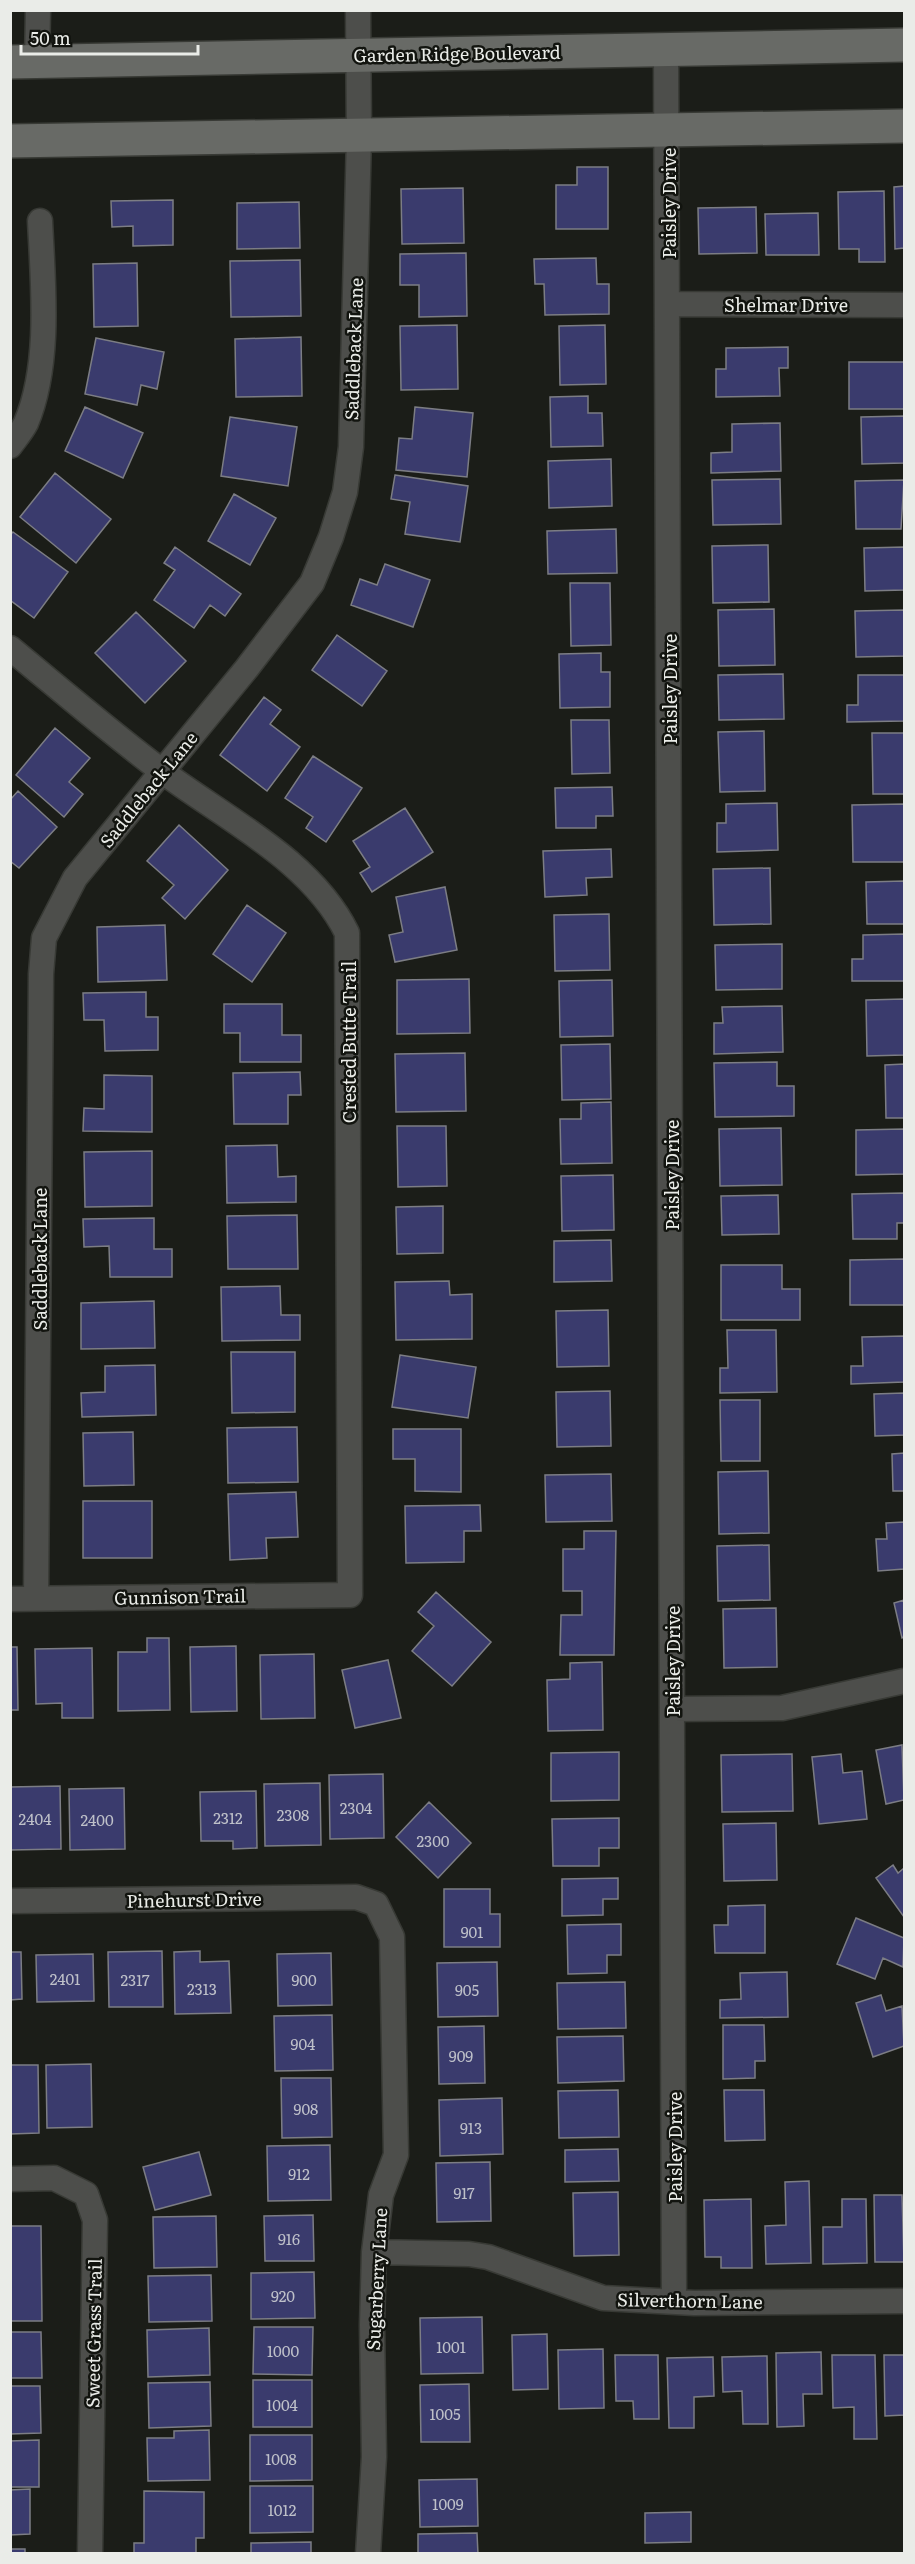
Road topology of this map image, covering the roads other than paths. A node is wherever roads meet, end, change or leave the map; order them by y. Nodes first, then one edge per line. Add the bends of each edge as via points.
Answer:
1 (38, 10) edge
2 (358, 10) edge
3 (904, 45) edge
4 (666, 50) junction
5 (359, 55) junction
6 (24, 62) edge
7 (904, 126) edge
8 (668, 130) junction
9 (359, 136) junction
10 (10, 141) edge
11 (40, 221) dead end
12 (668, 304) junction
13 (904, 305) edge
14 (10, 446) edge
15 (10, 648) edge
16 (162, 771) junction
17 (350, 1595) joint
18 (36, 1598) junction
19 (10, 1599) edge
20 (904, 1681) edge
21 (673, 1709) junction
22 (10, 1900) edge
23 (376, 1904) joint
24 (10, 2179) edge
25 (374, 2252) junction
26 (674, 2300) junction
27 (904, 2301) edge
28 (90, 2553) edge
29 (368, 2553) edge

1 - 6 street
2 - 5 street, Saddleback Lane
3 - 4 main road, Garden Ridge Boulevard
4 - 5 main road, Garden Ridge Boulevard
4 - 8 street, Paisley Drive
5 - 6 main road, Garden Ridge Boulevard
5 - 9 street, Saddleback Lane
7 - 8 main road
8 - 9 main road
8 - 12 street, Paisley Drive
9 - 10 main road
9 - 16 street, Saddleback Lane via 351,447 345,492 312,583
11 - 14 street via 44,298 41,365 26,423
12 - 13 street, Shelmar Drive
12 - 21 street, Paisley Drive
15 - 16 street, Crested Butte Trail
16 - 17 street, Crested Butte Trail via 291,864 323,893 347,933
16 - 18 street, Saddleback Lane via 75,878 44,938
17 - 18 street, Gunnison Trail
18 - 19 street, Gunnison Trail
20 - 21 street via 782,1708
21 - 26 street, Paisley Drive
22 - 23 street, Pinehurst Drive via 356,1897
23 - 25 street, Sugarberry Lane via 392,1936 396,2155 381,2195
24 - 28 street, Sweet Grass Trail via 54,2178 86,2194 95,2220
25 - 26 street, Silverthorn Lane via 488,2256 603,2298
25 - 29 street, Sugarberry Lane via 374,2457
26 - 27 street, Silverthorn Lane

